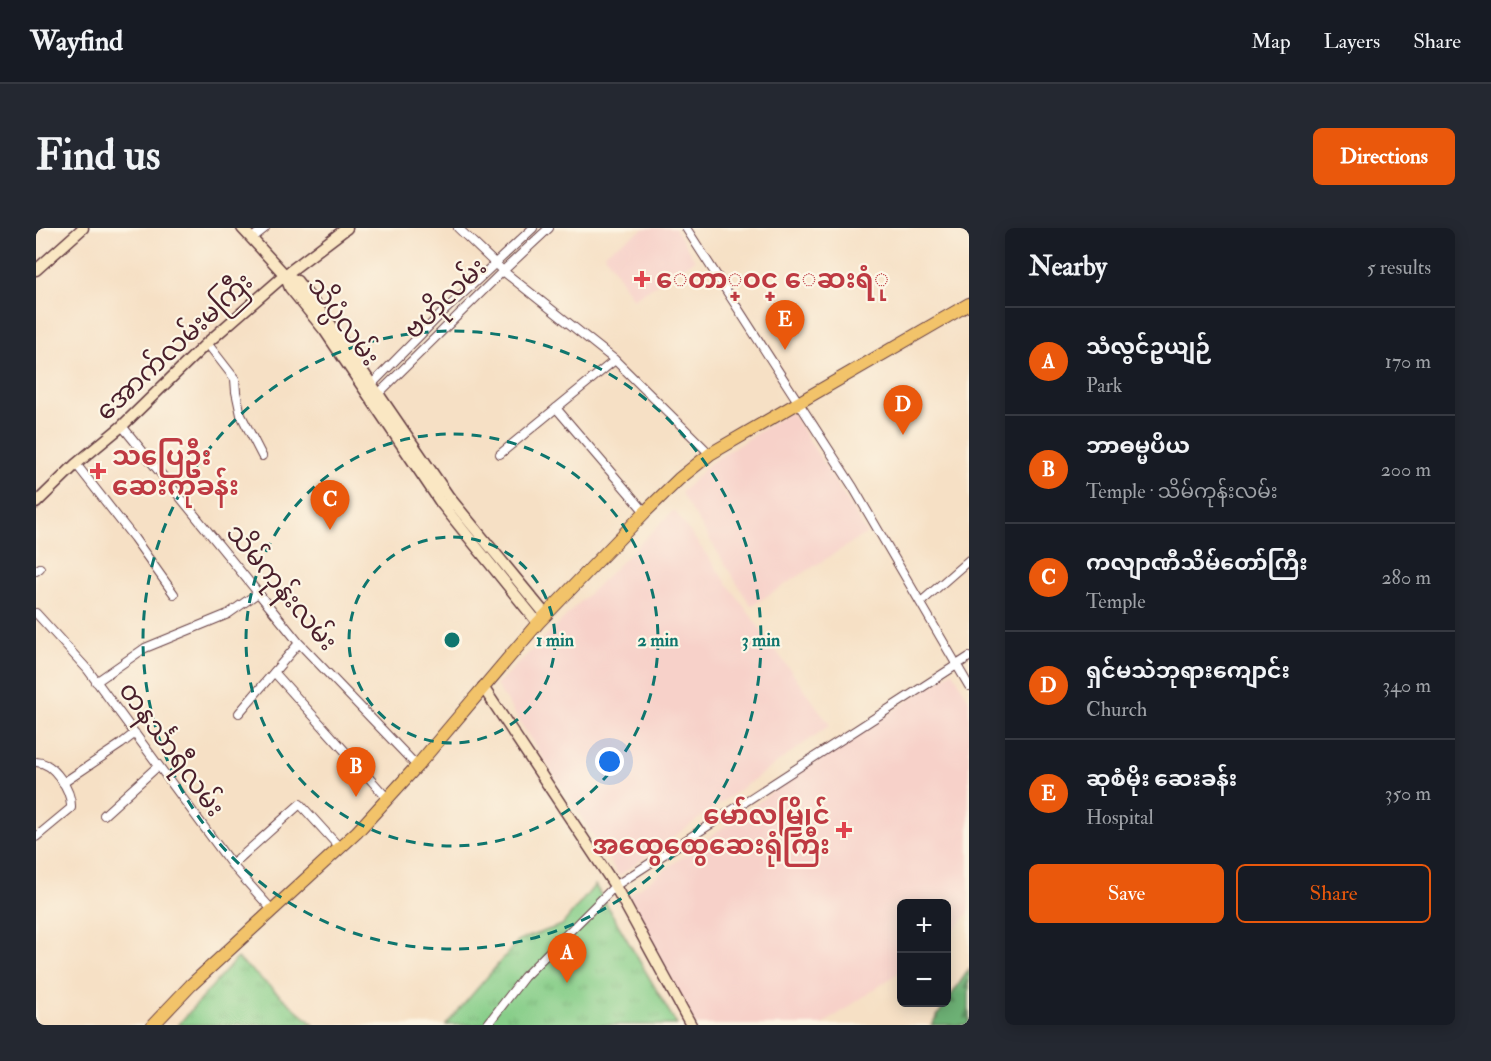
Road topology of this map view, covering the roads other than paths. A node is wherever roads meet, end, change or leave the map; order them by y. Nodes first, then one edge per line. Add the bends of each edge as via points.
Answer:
1 (83, 228) edge
2 (242, 228) edge
3 (264, 228) edge
4 (346, 228) edge
5 (458, 228) edge
6 (533, 228) edge
7 (549, 228) edge
8 (686, 228) edge
9 (251, 239) junction
10 (495, 264) junction
11 (36, 270) edge
12 (503, 271) junction
13 (285, 275) junction
14 (969, 304) edge
15 (207, 343) junction
16 (615, 360) junction
17 (372, 392) junction
18 (798, 402) junction
19 (556, 408) junction
20 (122, 426) junction
21 (500, 454) dead end
22 (710, 454) junction
23 (262, 456) dead end
24 (76, 464) junction
25 (36, 504) edge
26 (645, 512) junction
27 (969, 560) edge
28 (258, 593) junction
29 (174, 594) dead end
30 (921, 602) junction
31 (36, 613) edge
32 (542, 619) junction
33 (43, 620) junction
34 (36, 628) edge
35 (299, 643) junction
36 (969, 657) edge
37 (957, 665) junction
38 (274, 672) junction
39 (96, 682) junction
40 (969, 686) edge
41 (483, 687) junction
42 (239, 713) dead end
43 (135, 733) junction
44 (36, 762) edge
45 (158, 766) junction
46 (417, 766) junction
47 (63, 783) junction
48 (387, 798) junction
49 (104, 815) dead end
50 (36, 837) edge
51 (340, 848) junction
52 (232, 865) junction
53 (615, 886) junction
54 (273, 911) junction
55 (153, 1025) edge
56 (487, 1025) edge
57 (691, 1025) edge

1 - 11 main road
2 - 9 main road, သိပ္ပံလမ်း
3 - 9 street
4 - 13 main road, အောက်လမ်းမကြီး
5 - 10 street
6 - 10 street, ဗဟိုလမ်း
7 - 12 street, ဗဟိုလမ်း
8 - 18 street
9 - 13 main road, သိပ္ပံလမ်း
10 - 12 street
10 - 17 street, ဗဟိုလမ်း via 443,312
12 - 16 street
12 - 17 street, ဗဟိုလမ်း
13 - 15 main road, အောက်လမ်းမကြီး
13 - 17 main road, သိပ္ပံလမ်း via 290,288
14 - 18 main road
15 - 20 main road, အောက်လမ်းမကြီး
15 - 23 street via 235,379 241,415
16 - 19 street
16 - 22 street
17 - 32 main road, သိပ္ပံလမ်း
18 - 22 main road
18 - 30 street
19 - 21 street
19 - 26 street
20 - 24 main road, အောက်လမ်းမကြီး
20 - 28 street, သိမ်ကုန်းလမ်း
22 - 26 main road
24 - 25 main road, အောက်လမ်းမကြီး
24 - 29 street
26 - 32 main road
27 - 30 street
28 - 35 street, သိမ်ကုန်းလမ်း
28 - 39 street via 228,614 145,648
30 - 37 street
31 - 33 street, တနင်္သာရီလမ်း
32 - 41 main road
33 - 34 street
33 - 39 street, တနင်္သာရီလမ်း
35 - 38 street
35 - 46 street, သိမ်ကုန်းလမ်း
36 - 37 street
37 - 40 street
37 - 53 street
38 - 42 street
38 - 48 street
39 - 43 street, တနင်္သာရီလမ်း
41 - 46 main road
41 - 53 main road
43 - 45 street, တနင်္သာရီလမ်း
43 - 47 street
44 - 47 street via 54,771
45 - 49 street
45 - 52 street, တနင်္သာရီလမ်း
46 - 48 main road
47 - 50 street via 71,808
48 - 51 main road
51 - 52 street via 300,804
51 - 54 main road
52 - 54 street, တနင်္သာရီလမ်း
53 - 56 street via 524,977
53 - 57 main road
54 - 55 main road via 191,984

